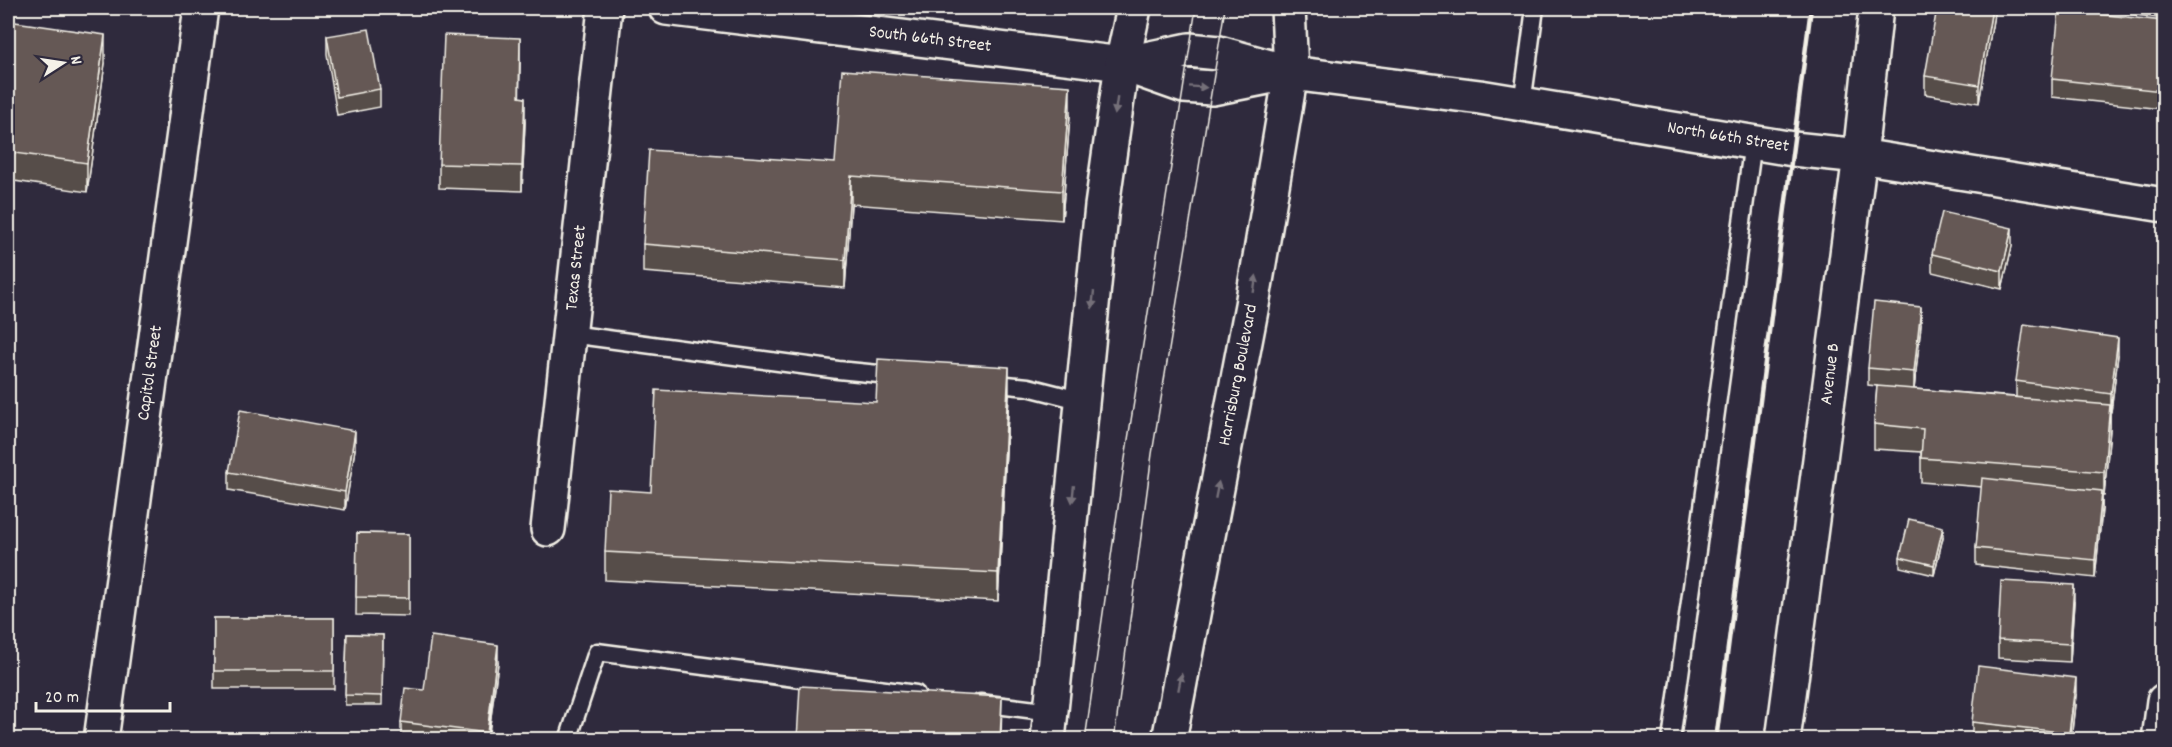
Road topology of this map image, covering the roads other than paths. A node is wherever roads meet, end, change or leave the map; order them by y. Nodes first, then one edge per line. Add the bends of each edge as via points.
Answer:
1 (201, 8) edge
2 (605, 8) edge
3 (666, 8) edge
4 (1134, 8) edge
5 (1288, 8) edge
6 (1304, 8) edge
7 (1535, 8) edge
8 (1876, 8) edge
9 (1122, 64) junction
10 (1291, 73) junction
11 (1522, 104) junction
12 (1753, 142) junction
13 (1860, 156) junction
14 (2164, 205) edge
15 (570, 334) junction
16 (921, 378) edge
17 (969, 382) edge
18 (1083, 401) junction
19 (548, 529) dead end
20 (932, 696) edge
21 (967, 701) edge
22 (2164, 701) edge
23 (1050, 726) edge
24 (101, 740) edge
25 (568, 740) edge
26 (1169, 740) edge
27 (1671, 740) edge
28 (1783, 740) edge
29 (2159, 740) edge

1 - 24 street, Capitol Street
2 - 15 street, Texas Street
3 - 9 street, South 66th Street
4 - 9 street
5 - 10 street, Harrisburg Boulevard
6 - 10 street
7 - 11 lane
8 - 13 street, Avenue B
9 - 10 street, South 66th Street via 1189,50 1219,53
9 -> 18 street via 1102,206
10 - 11 street, North 66th Street
26 -> 10 street, Harrisburg Boulevard via 1245,342
11 - 12 street, North 66th Street
12 - 13 street, North 66th Street
12 - 27 lane
13 - 14 street, North 66th Street
13 - 28 street, Avenue B
15 - 16 lane
15 - 19 street, Texas Street
17 - 18 lane via 1028,387
18 -> 23 street
20 - 25 lane via 597,652
21 - 23 lane
22 - 29 street

